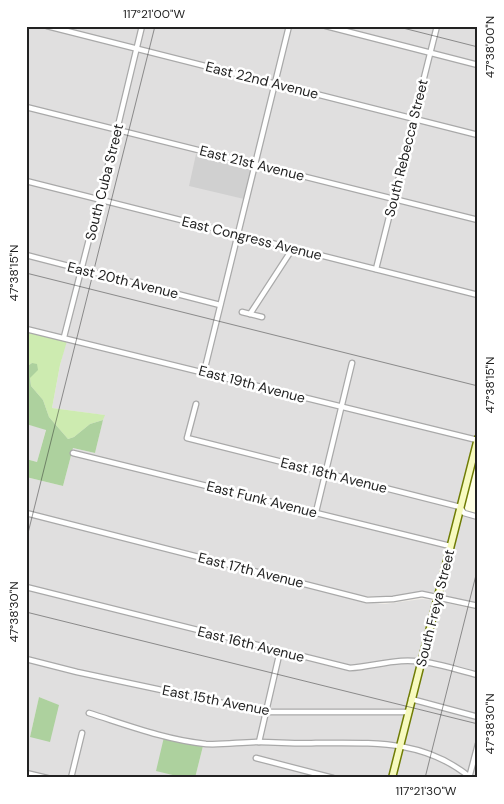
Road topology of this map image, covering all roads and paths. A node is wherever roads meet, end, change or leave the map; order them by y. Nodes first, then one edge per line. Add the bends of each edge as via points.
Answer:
1 (47, 26) edge
2 (142, 26) edge
3 (289, 26) edge
4 (326, 26) edge
5 (437, 26) edge
6 (136, 49) junction
7 (430, 53) junction
8 (478, 65) edge
9 (274, 83) junction
10 (26, 107) edge
11 (413, 118) junction
12 (117, 130) junction
13 (478, 134) edge
14 (255, 164) junction
15 (26, 181) edge
16 (393, 199) junction
17 (99, 200) junction
18 (478, 220) edge
19 (238, 234) junction
20 (293, 248) junction
21 (26, 255) edge
22 (82, 269) junction
23 (376, 269) junction
24 (478, 295) edge
25 (220, 305) junction
26 (242, 312) dead end
27 (250, 314) junction
28 (262, 317) dead end
29 (26, 329) edge
30 (64, 337) junction
31 (352, 364) dead end
32 (204, 372) junction
33 (196, 404) dead end
34 (341, 407) junction
35 (477, 439) edge
36 (73, 453) dead end
37 (325, 473) junction
38 (460, 507) junction
39 (316, 512) junction
40 (26, 513) edge
41 (478, 517) edge
42 (450, 546) junction
43 (26, 587) edge
44 (438, 596) junction
45 (478, 606) edge
46 (280, 650) junction
47 (26, 659) edge
48 (421, 661) junction
49 (478, 675) edge
50 (411, 699) junction
51 (265, 712) junction
52 (408, 712) junction
53 (89, 713) dead end
54 (478, 717) edge
55 (82, 733) dead end
56 (259, 742) junction
57 (478, 744) edge
58 (400, 745) junction
59 (256, 758) dead end
60 (26, 772) edge
61 (470, 777) edge
62 (46, 778) edge
63 (71, 778) edge
64 (333, 778) edge
65 (392, 778) edge

1 - 6 street, East 22nd Avenue
2 - 6 street, South Cuba Street
3 - 9 street
4 - 7 street
5 - 7 street, South Rebecca Street
6 - 9 street, East 22nd Avenue
6 - 12 street, South Cuba Street
7 - 8 street
7 - 11 street, South Rebecca Street
9 - 11 street, East 22nd Avenue
9 - 14 street
10 - 12 street, East 21st Avenue
11 - 13 street, East 22nd Avenue
11 - 16 street, South Rebecca Street
12 - 14 street, East 21st Avenue
12 - 17 street, South Cuba Street
14 - 16 street, East 21st Avenue
14 - 19 street
15 - 17 street, East Congress Avenue
16 - 18 street, East 21st Avenue
16 - 23 street, South Rebecca Street
17 - 19 street, East Congress Avenue
17 - 22 street, South Cuba Street
19 - 20 street, East Congress Avenue
19 - 25 street
20 - 23 street, East Congress Avenue
20 - 27 street
21 - 22 street, East 20th Avenue
22 - 25 street, East 20th Avenue
22 - 30 street, South Cuba Street
23 - 24 street, East Congress Avenue
25 - 32 street
26 - 27 street
27 - 28 street
29 - 30 street, East 19th Avenue
30 - 32 street, East 19th Avenue
31 - 34 street
32 - 34 street, East 19th Avenue
33 - 37 street, East 18th Avenue via 187,438
34 - 35 street, East 19th Avenue
34 - 37 street
35 - 38 main road, South Freya Street
36 - 39 street, East Funk Avenue
37 - 38 street, East 18th Avenue
37 - 39 street
38 - 41 street, East 18th Avenue via 464,513
38 - 42 main road, South Freya Street
39 - 42 street, East Funk Avenue
40 - 44 street, East 17th Avenue via 367,600 422,594
42 - 44 main road, South Freya Street
43 - 46 street, East 16th Avenue
44 - 45 street, East 17th Avenue
44 - 48 main road, South Freya Street
46 - 48 street, East 16th Avenue via 350,668
46 - 51 street
47 - 51 street, East 15th Avenue
48 - 49 street, East 16th Avenue
48 - 50 main road, South Freya Street
50 - 52 main road, South Freya Street
50 - 54 street
51 - 52 street, East 15th Avenue
51 - 56 street
52 - 58 main road, South Freya Street
53 - 56 street via 205,744
55 - 63 street
56 - 58 street
57 - 61 street
58 - 61 street via 438,757
58 - 65 main road, South Freya Street
59 - 64 street
60 - 62 street

